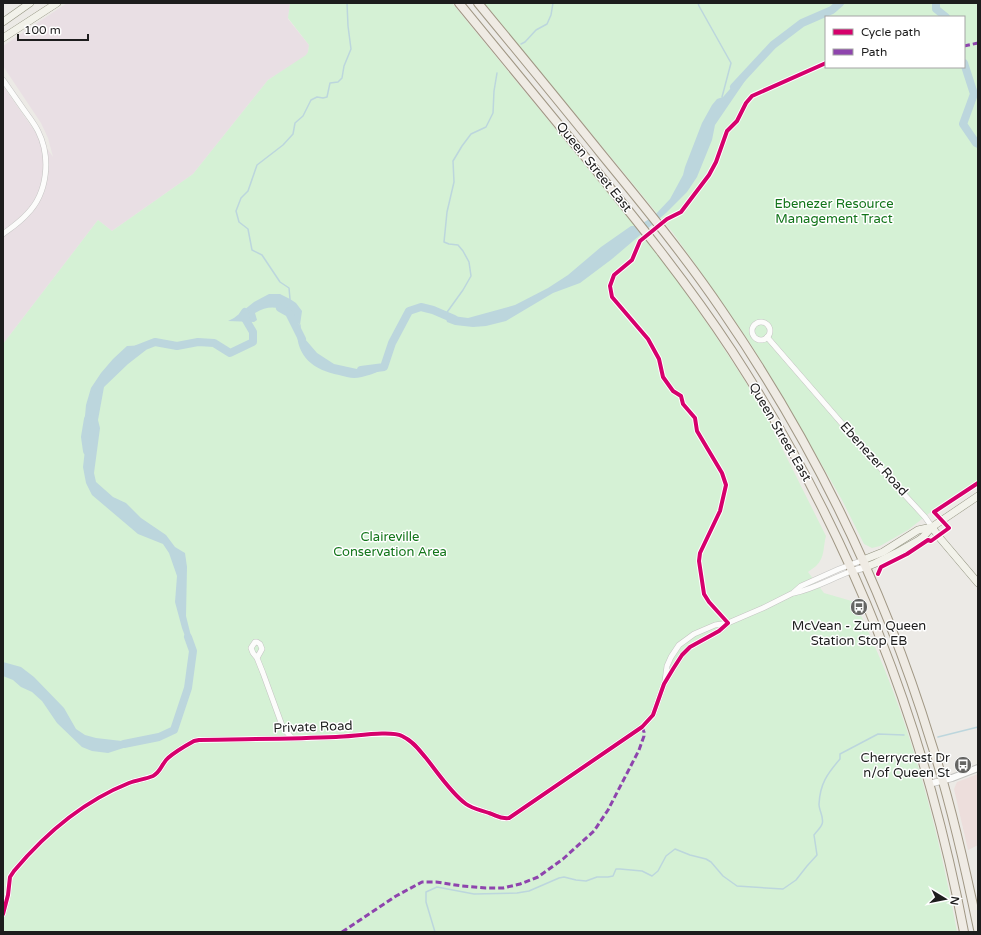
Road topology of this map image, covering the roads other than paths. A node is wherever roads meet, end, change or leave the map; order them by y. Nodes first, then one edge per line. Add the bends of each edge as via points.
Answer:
1 (30, 3) edge
2 (57, 3) edge
3 (459, 3) edge
4 (478, 3) edge
5 (3, 22) edge
6 (3, 38) edge
7 (3, 80) edge
8 (3, 234) edge
9 (767, 337) dead end
10 (978, 496) edge
11 (932, 527) junction
12 (864, 563) junction
13 (850, 568) junction
14 (978, 583) edge
15 (728, 623) junction
16 (257, 658) dead end
17 (664, 684) junction
18 (292, 738) junction
19 (978, 768) edge
20 (943, 780) junction
21 (929, 784) junction
22 (3, 914) edge
23 (978, 929) edge
24 (964, 932) edge

1 - 5 main road
2 - 6 main road
3 - 13 main road, Queen Street East via 627,208 694,295 758,392 808,481
4 - 12 main road, Queen Street East via 688,262 722,311 770,385 819,472
7 - 8 street via 38,131 46,156 43,187 36,202 27,214
9 - 11 street, Ebenezer Road
10 - 11 main road
11 - 12 main road via 923,537 906,548 882,560
11 - 14 main road, Ebenezer Road
12 - 13 street
12 - 20 main road, Queen Street East via 913,685
13 - 15 street via 839,568 763,608
13 - 21 main road, Queen Street East via 895,679
15 - 17 street via 690,647
15 - 17 street via 715,625 694,634 679,645 667,666
16 - 18 street, Private Road via 283,728
17 - 18 street, Private Road via 653,715 642,727 509,818 502,819 467,805 416,746 401,735 391,733
18 - 22 street, Private Road via 194,741 167,758 159,772 153,776 129,783 87,805 46,836 14,871 10,877
19 - 20 street
20 - 21 street
20 - 23 main road
21 - 24 main road, Queen Street East via 947,850

